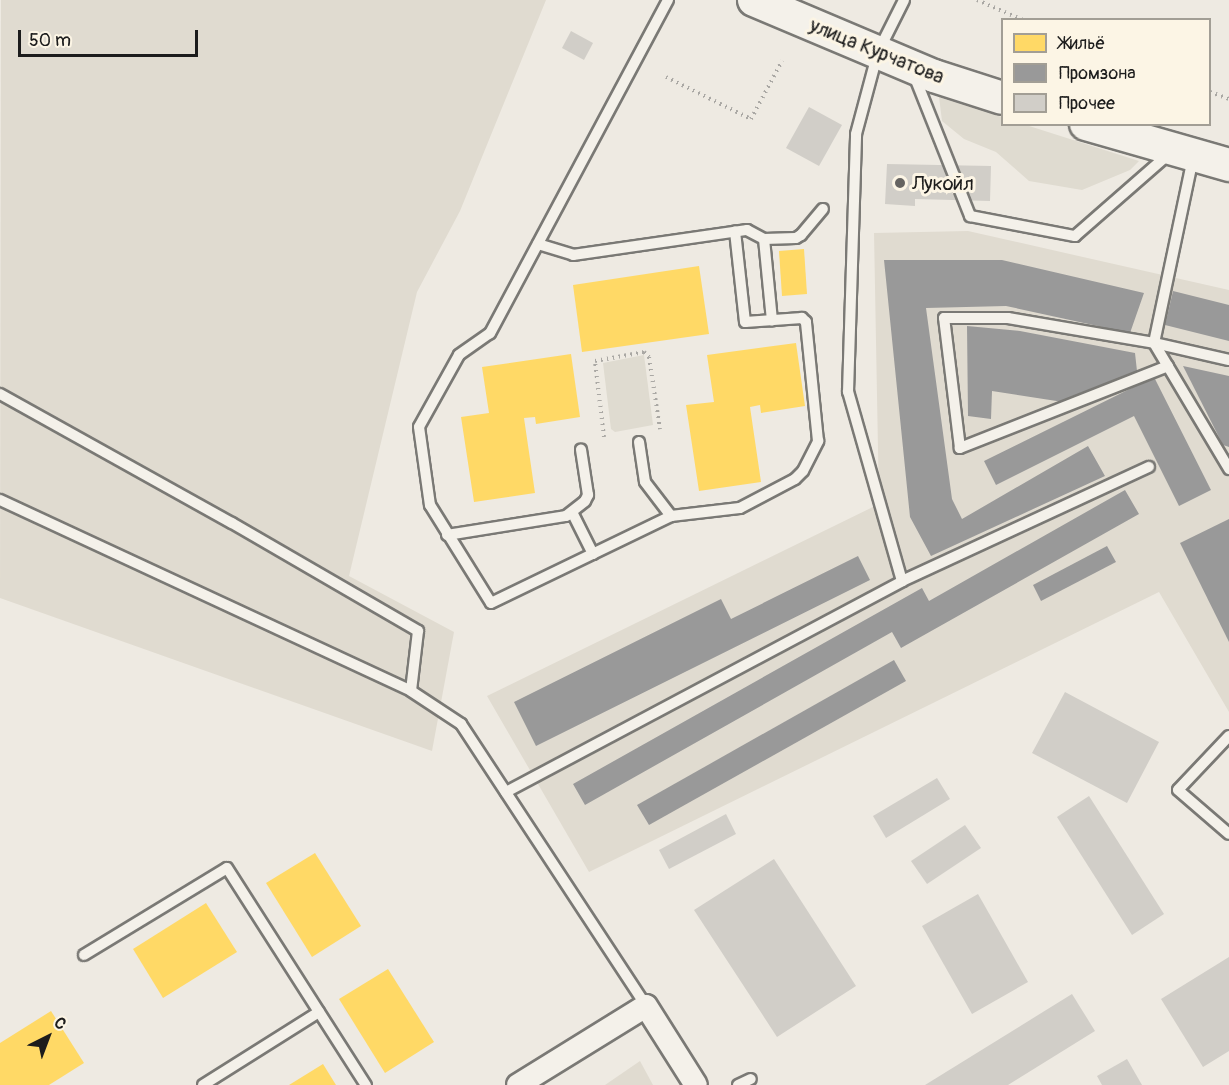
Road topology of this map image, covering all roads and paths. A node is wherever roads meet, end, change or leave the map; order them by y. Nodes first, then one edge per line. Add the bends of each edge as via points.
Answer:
1 (668, 0) edge
2 (754, 0) edge
3 (904, 0) edge
4 (977, 0) edge
5 (1018, 18) edge
6 (878, 52) junction
7 (782, 61) dead end
8 (911, 66) junction
9 (666, 77) dead end
10 (1211, 93) edge
11 (1001, 98) edge
12 (1229, 99) edge
13 (1093, 126) edge
14 (1184, 152) junction
15 (1229, 165) edge
16 (824, 209) dead end
17 (735, 232) junction
18 (764, 239) junction
19 (538, 244) junction
20 (772, 321) junction
21 (1154, 343) junction
22 (1229, 360) edge
23 (1168, 366) junction
24 (0, 394) edge
25 (660, 429) dead end
26 (604, 437) dead end
27 (639, 442) dead end
28 (581, 450) dead end
29 (1226, 459) edge
30 (1149, 467) dead end
31 (1229, 470) edge
32 (0, 500) edge
33 (572, 512) junction
34 (671, 516) junction
35 (447, 535) junction
36 (593, 555) junction
37 (902, 581) junction
38 (411, 691) junction
39 (1229, 736) edge
40 (506, 792) junction
41 (1229, 834) edge
42 (84, 955) dead end
43 (646, 1006) junction
44 (319, 1012) junction
45 (751, 1079) dead end
46 (203, 1085) edge
47 (366, 1085) edge
48 (518, 1085) edge
49 (696, 1085) edge
50 (738, 1085) edge

1 - 19 lane
2 - 6 main road, улица Курчатова
3 - 6 lane
4 - 5 path
6 - 8 main road, улица Курчатова
6 - 37 lane via 856,134 848,392
7 - 9 path via 751,119
8 - 11 main road, улица Курчатова
8 - 14 lane via 970,216 1075,236
10 - 12 path
13 - 14 main road
14 - 15 main road
14 - 21 lane
16 - 18 lane via 799,237
17 - 18 lane via 747,230
17 - 19 lane via 573,255
17 - 20 lane via 744,318 749,323
18 - 20 lane
19 - 35 lane via 490,333 459,355 419,427 430,505
20 - 34 lane via 801,318 806,322 816,448 799,476 740,508
21 - 22 lane
21 - 23 lane
21 - 23 lane via 1008,318 944,318 960,448
23 - 29 lane
24 - 38 lane via 418,631
25 - 26 path via 649,357 644,352 595,361
27 - 34 lane via 645,482
28 - 33 lane via 588,495
29 - 31 lane
30 - 37 lane
32 - 38 lane
33 - 35 lane via 562,518
33 - 36 lane
34 - 36 lane
35 - 36 lane via 491,603
37 - 40 lane
38 - 40 lane via 461,724
39 - 41 lane via 1178,790
40 - 43 lane
42 - 44 lane via 227,868
43 - 48 street
43 - 49 street
44 - 46 lane
44 - 47 lane
45 - 50 lane

